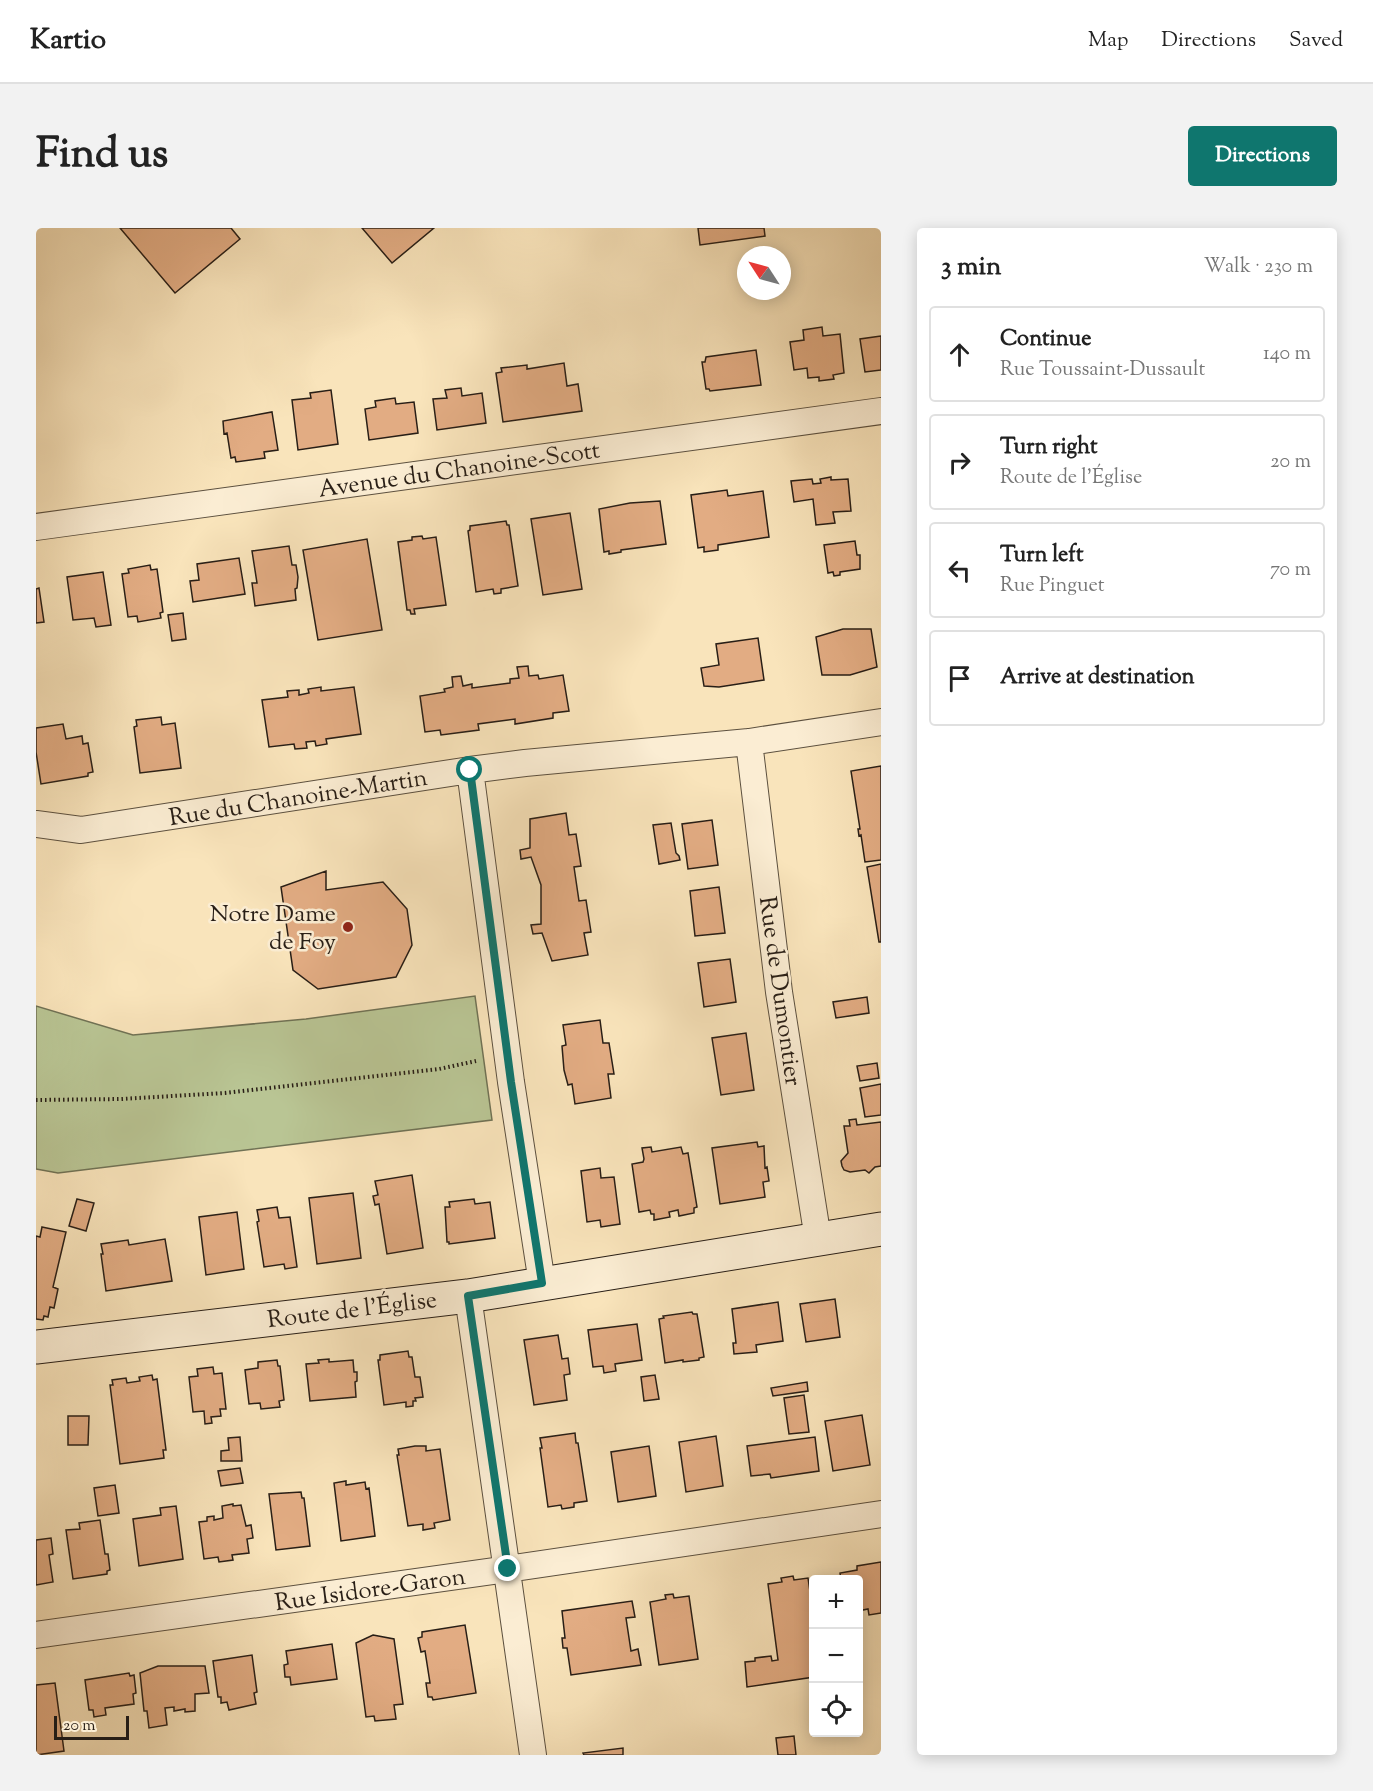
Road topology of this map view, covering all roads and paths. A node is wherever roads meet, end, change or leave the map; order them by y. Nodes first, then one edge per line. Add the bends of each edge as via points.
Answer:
1 (881, 411) edge
2 (36, 527) edge
3 (881, 722) edge
4 (749, 742) junction
5 (470, 770) junction
6 (36, 824) edge
7 (476, 1061) dead end
8 (36, 1100) edge
9 (881, 1229) edge
10 (818, 1239) junction
11 (542, 1283) junction
12 (468, 1296) junction
13 (36, 1347) edge
14 (881, 1514) edge
15 (508, 1569) junction
16 (36, 1635) edge
17 (533, 1755) edge

1 - 2 street, Avenue du Chanoine-Scott
3 - 4 street, Rue du Chanoine-Martin
4 - 5 street, Rue du Chanoine-Martin
4 - 10 street, Rue de Dumontier via 779,992
5 - 6 street, Rue du Chanoine-Martin via 81,830
5 - 11 street via 509,1070
7 - 8 path via 439,1069 225,1093
9 - 10 main road, Route de l'Église
10 - 11 main road, Route de l'Église
11 - 12 main road, Route de l'Église
12 - 13 main road, Route de l'Église
12 - 15 street
14 - 15 street, Rue Isidore-Garon
15 - 16 street, Rue Isidore-Garon
15 - 17 street

